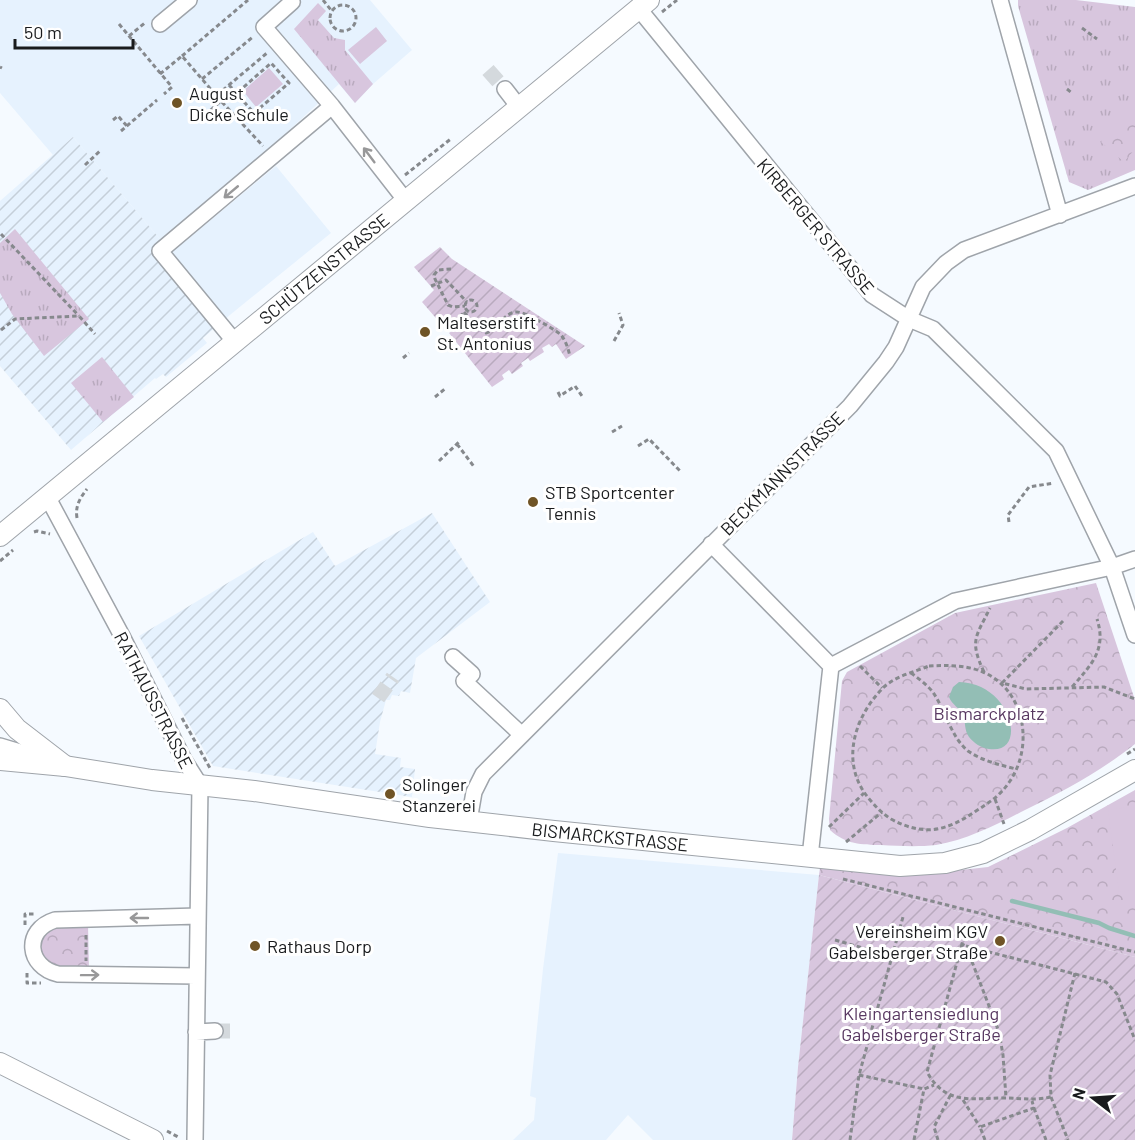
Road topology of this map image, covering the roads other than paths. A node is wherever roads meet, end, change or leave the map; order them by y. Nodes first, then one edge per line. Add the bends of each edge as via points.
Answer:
1 (189, 0) edge
2 (1000, 0) edge
3 (292, 1) edge
4 (644, 4) edge
5 (160, 24) dead end
6 (505, 89) tunnel mouth
7 (332, 106) junction
8 (519, 107) junction
9 (1135, 186) edge
10 (406, 201) junction
11 (1060, 215) junction
12 (909, 319) junction
13 (235, 342) junction
14 (48, 498) junction
15 (0, 536) edge
16 (711, 544) junction
17 (1135, 559) edge
18 (1112, 567) junction
19 (1135, 634) edge
20 (453, 657) dead end
21 (831, 666) junction
22 (0, 709) edge
23 (522, 735) junction
24 (0, 746) edge
25 (0, 759) edge
26 (1128, 763) edge
27 (65, 766) junction
28 (200, 785) junction
29 (469, 821) junction
30 (810, 857) junction
31 (198, 916) junction
32 (196, 976) junction
33 (215, 1031) tunnel mouth
34 (196, 1032) junction
35 (0, 1063) edge
36 (157, 1134) edge
37 (188, 1139) edge

1 - 5 street
2 - 11 street
3 - 7 street via 264,27
4 - 8 main road, SCHÜTZENSTRASSE
4 - 12 street, KIRBERGER STRASSE via 872,295
6 - 8 street
10 -> 7 street
7 -> 13 street via 160,251
8 - 10 main road, SCHÜTZENSTRASSE
9 - 11 street, BECKMANNSTRASSE
10 - 13 main road, SCHÜTZENSTRASSE
11 - 12 street, BECKMANNSTRASSE via 955,256 923,287
12 - 16 street, BECKMANNSTRASSE via 896,347 850,406
12 - 18 street, KIRBERGER STRASSE via 933,329 1056,451
13 - 14 main road, SCHÜTZENSTRASSE
14 - 15 main road, SCHÜTZENSTRASSE
14 - 28 street, RATHAUSSTRASSE
16 - 21 street
16 - 23 street, BECKMANNSTRASSE
17 - 18 street
18 - 19 street, KIRBERGER STRASSE
18 - 21 street via 955,601
20 - 23 street via 472,674 464,681
21 - 30 street
22 - 27 main road, BISMARCKSTRASSE via 17,729
23 - 29 street, BECKMANNSTRASSE via 480,779
24 - 27 street
25 - 27 main road, BISMARCKSTRASSE
26 - 30 main road, BISMARCKSTRASSE via 1030,830 983,853 930,865 900,866
27 - 28 main road, BISMARCKSTRASSE
28 - 29 main road, BISMARCKSTRASSE
28 - 31 street, RATHAUSSTRASSE
29 - 30 main road, BISMARCKSTRASSE
31 - 32 street, RATHAUSSTRASSE
31 -> 32 street via 61,919 44,925 36,934 33,948 37,960 49,971 66,975
32 - 34 street, RATHAUSSTRASSE
33 - 34 street
34 - 37 street, RATHAUSSTRASSE
35 - 36 main road

